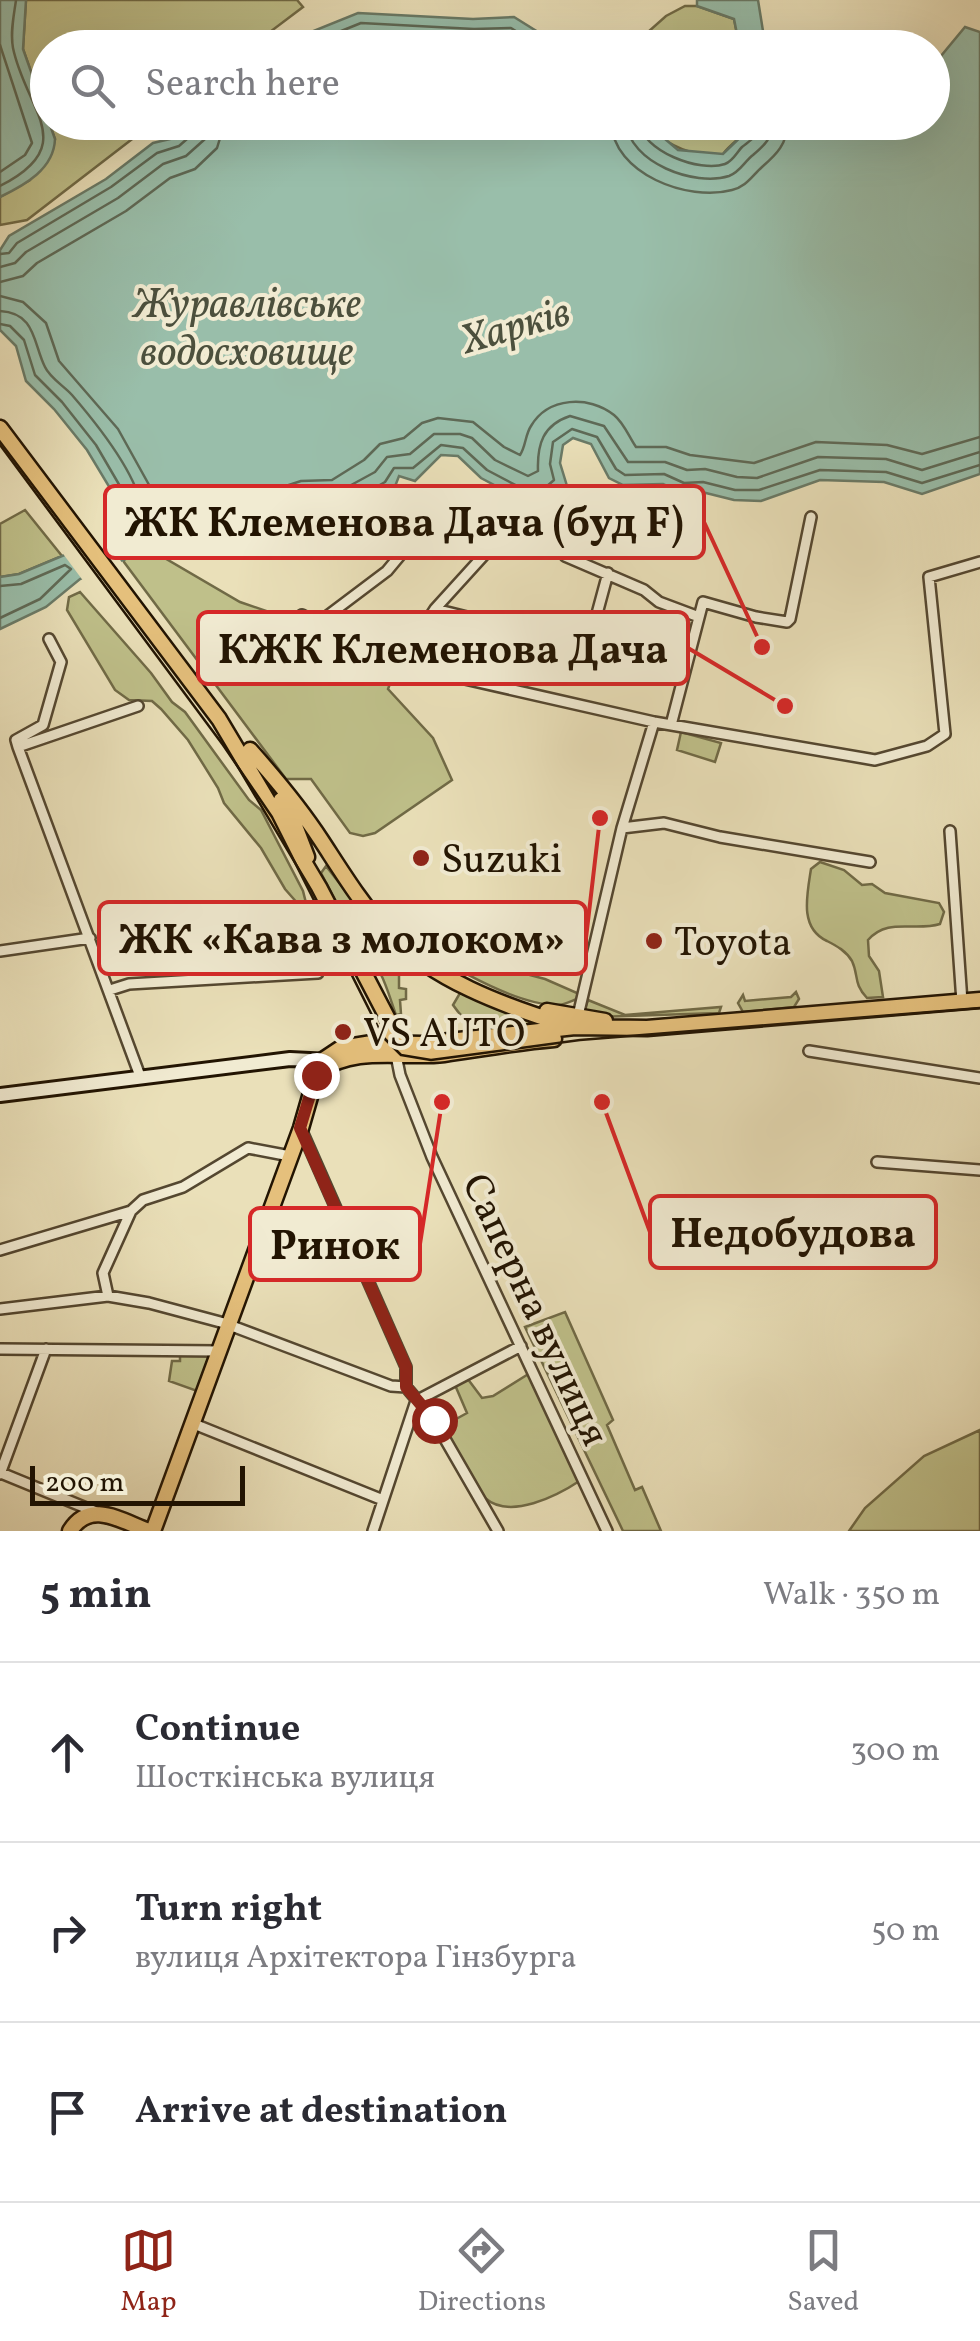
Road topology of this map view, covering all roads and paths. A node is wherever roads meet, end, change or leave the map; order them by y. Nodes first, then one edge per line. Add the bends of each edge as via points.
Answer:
1 (0, 428) edge
2 (516, 511) dead end
3 (811, 518) dead end
4 (450, 519) dead end
5 (565, 556) dead end
6 (980, 562) edge
7 (608, 574) junction
8 (435, 608) junction
9 (302, 614) dead end
10 (699, 617) junction
11 (318, 623) junction
12 (49, 639) dead end
13 (400, 664) junction
14 (138, 706) dead end
15 (654, 722) junction
16 (671, 725) junction
17 (18, 747) junction
18 (245, 753) junction
19 (292, 818) junction
20 (622, 828) junction
21 (950, 831) dead end
22 (870, 862) dead end
23 (338, 868) junction
24 (316, 881) junction
25 (90, 938) junction
26 (0, 951) edge
27 (318, 972) dead end
28 (110, 990) junction
29 (483, 994) junction
30 (980, 1000) edge
31 (962, 1002) junction
32 (534, 1015) junction
33 (577, 1022) junction
34 (634, 1028) junction
35 (610, 1032) junction
36 (534, 1036) junction
37 (395, 1049) junction
38 (809, 1052) dead end
39 (328, 1060) junction
40 (140, 1076) junction
41 (980, 1078) edge
42 (0, 1095) edge
43 (300, 1128) junction
44 (290, 1156) junction
45 (876, 1162) dead end
46 (980, 1170) edge
47 (131, 1212) junction
48 (0, 1250) edge
49 (108, 1296) junction
50 (0, 1309) edge
51 (230, 1325) junction
52 (521, 1346) junction
53 (0, 1349) edge
54 (46, 1349) junction
55 (220, 1351) junction
56 (406, 1387) junction
57 (416, 1401) junction
58 (194, 1424) junction
59 (0, 1473) edge
60 (383, 1500) junction
61 (96, 1512) junction
62 (70, 1531) edge
63 (151, 1531) edge
64 (373, 1531) edge
65 (498, 1531) edge
66 (608, 1531) edge

1 - 18 main road
2 - 8 street
3 - 10 street via 790,619 756,618 704,602
4 - 11 street
5 - 7 street
6 - 16 street via 929,577 945,734 927,746 875,760
7 - 8 street via 588,647
7 - 10 street
8 - 13 street
9 - 11 street
10 - 16 street
11 - 13 street
12 - 17 street via 62,662 43,726 16,740
13 - 15 street
14 - 17 street
15 - 16 street
15 - 20 street
17 - 25 street
18 - 19 main road
18 - 23 main road via 298,808
18 - 24 main road
19 - 23 main road
19 - 24 main road
20 - 22 street via 664,822
20 - 33 street
21 - 31 street
23 - 24 main road via 323,864
23 - 29 main road via 400,944
24 - 37 main road via 388,1021
25 - 26 street
25 - 28 street
27 - 28 street
28 - 40 street
29 - 32 main road
29 - 33 main road
30 - 31 main road
31 - 34 main road
32 - 33 main road
32 - 36 main road
33 - 34 main road
33 - 35 main road
33 - 36 main road via 569,1033
34 - 35 main road
35 - 36 main road
36 - 37 main road via 441,1054
37 - 39 main road
37 - 52 street, Саперна вулиця via 419,1126
38 - 41 street
39 - 40 main road
39 - 43 main road via 316,1075
40 - 42 main road
43 - 44 main road
43 - 56 street via 406,1367
44 - 47 street via 248,1148
44 - 51 main road
45 - 46 street
47 - 48 street
47 - 49 street via 104,1274
49 - 50 street
49 - 51 street
51 - 55 main road
51 - 56 street
52 - 57 street
52 - 66 street, Саперна вулиця
53 - 54 street
54 - 55 street
54 - 59 street
55 - 58 main road
56 - 57 street
57 - 60 street
57 - 65 street via 434,1420
58 - 60 street
58 - 63 main road
59 - 61 street
60 - 64 street
61 - 62 main road
61 - 63 main road

